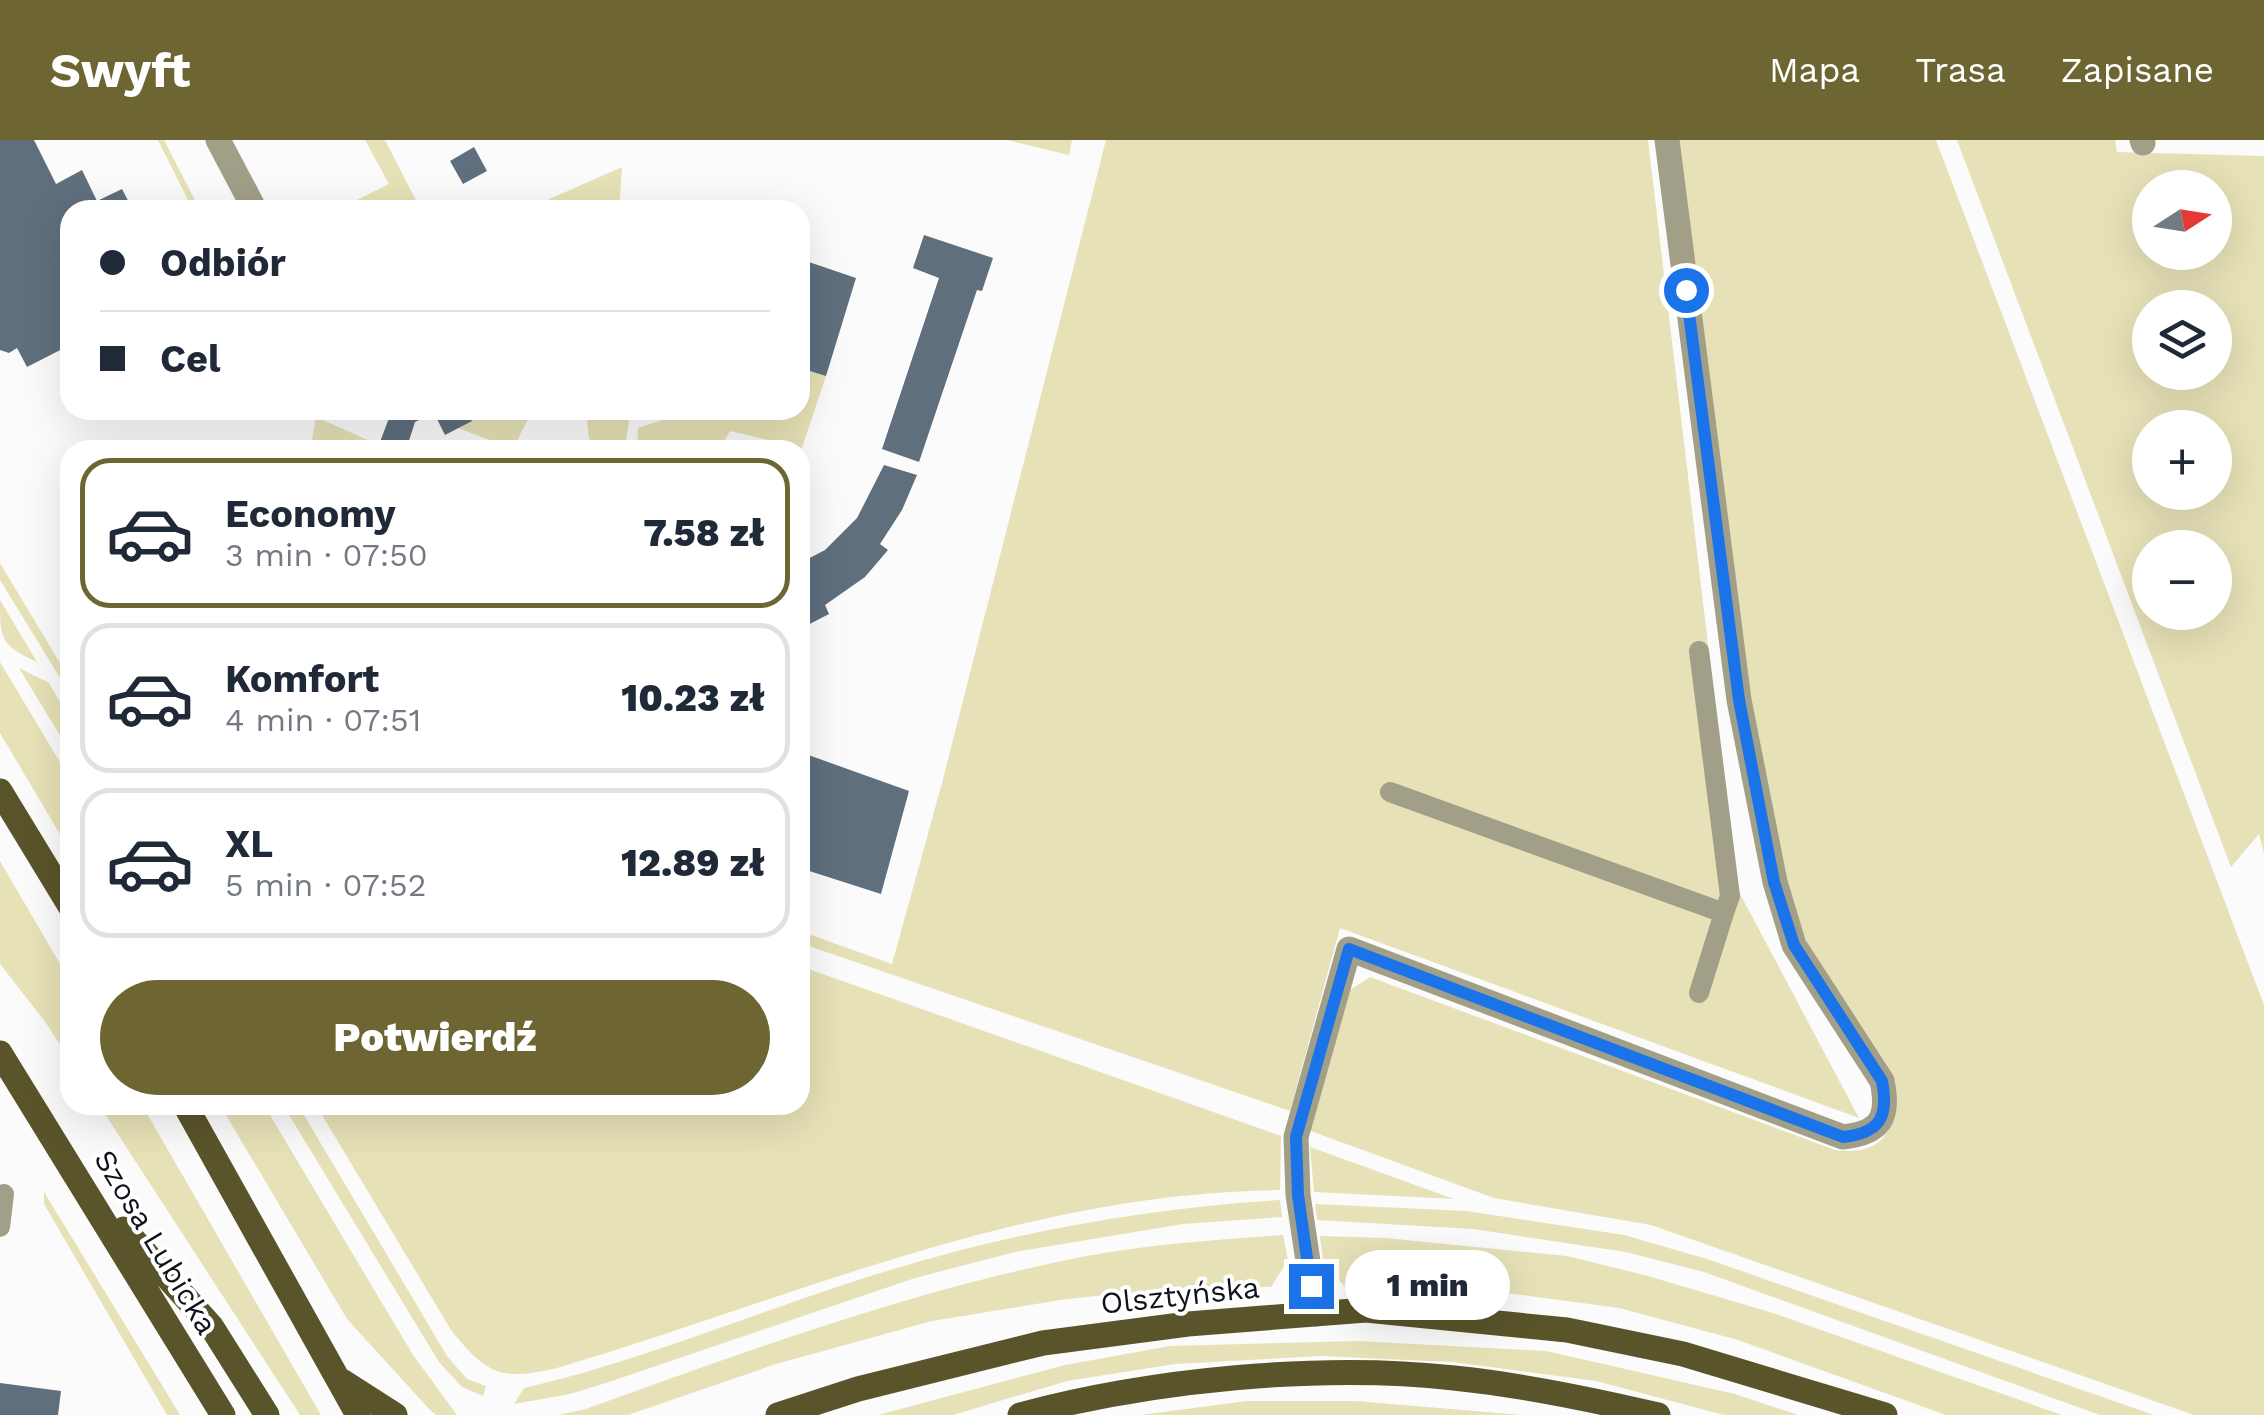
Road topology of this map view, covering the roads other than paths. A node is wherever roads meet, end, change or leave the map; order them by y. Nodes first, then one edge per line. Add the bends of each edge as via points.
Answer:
1 (218, 140) edge
2 (1667, 140) edge
3 (249, 200) edge
4 (1699, 651) dead end
5 (0, 791) edge
6 (1390, 792) dead end
7 (60, 890) edge
8 (1724, 913) junction
9 (1699, 993) dead end
10 (0, 1052) edge
11 (191, 1115) edge
12 (84, 1184) junction
13 (4, 1194) dead end
14 (0, 1227) edge
15 (1316, 1314) junction
16 (338, 1379) junction
17 (223, 1415) edge
18 (266, 1415) edge
19 (358, 1415) edge
20 (394, 1415) edge
21 (778, 1415) edge
22 (1020, 1415) edge
23 (1658, 1415) edge
24 (1885, 1415) edge

1 - 3 street
2 - 15 street via 1739,700 1774,882 1794,945 1882,1081 1886,1102 1866,1134 1843,1137 1349,949 1296,1137
4 - 8 lane via 1730,896
5 - 7 main road
6 - 8 lane
8 - 9 lane
10 - 12 main road, Szosa Lubicka
11 - 16 main road
12 - 17 main road, Szosa Lubicka
12 - 18 main road via 211,1326
13 - 14 lane
15 - 21 main road, Olsztyńska via 1043,1342
15 - 24 main road, Olsztyńska via 1366,1310 1567,1330 1683,1354
16 - 19 main road
16 - 20 main road
22 - 23 main road via 1118,1393 1252,1378 1384,1374 1514,1386

